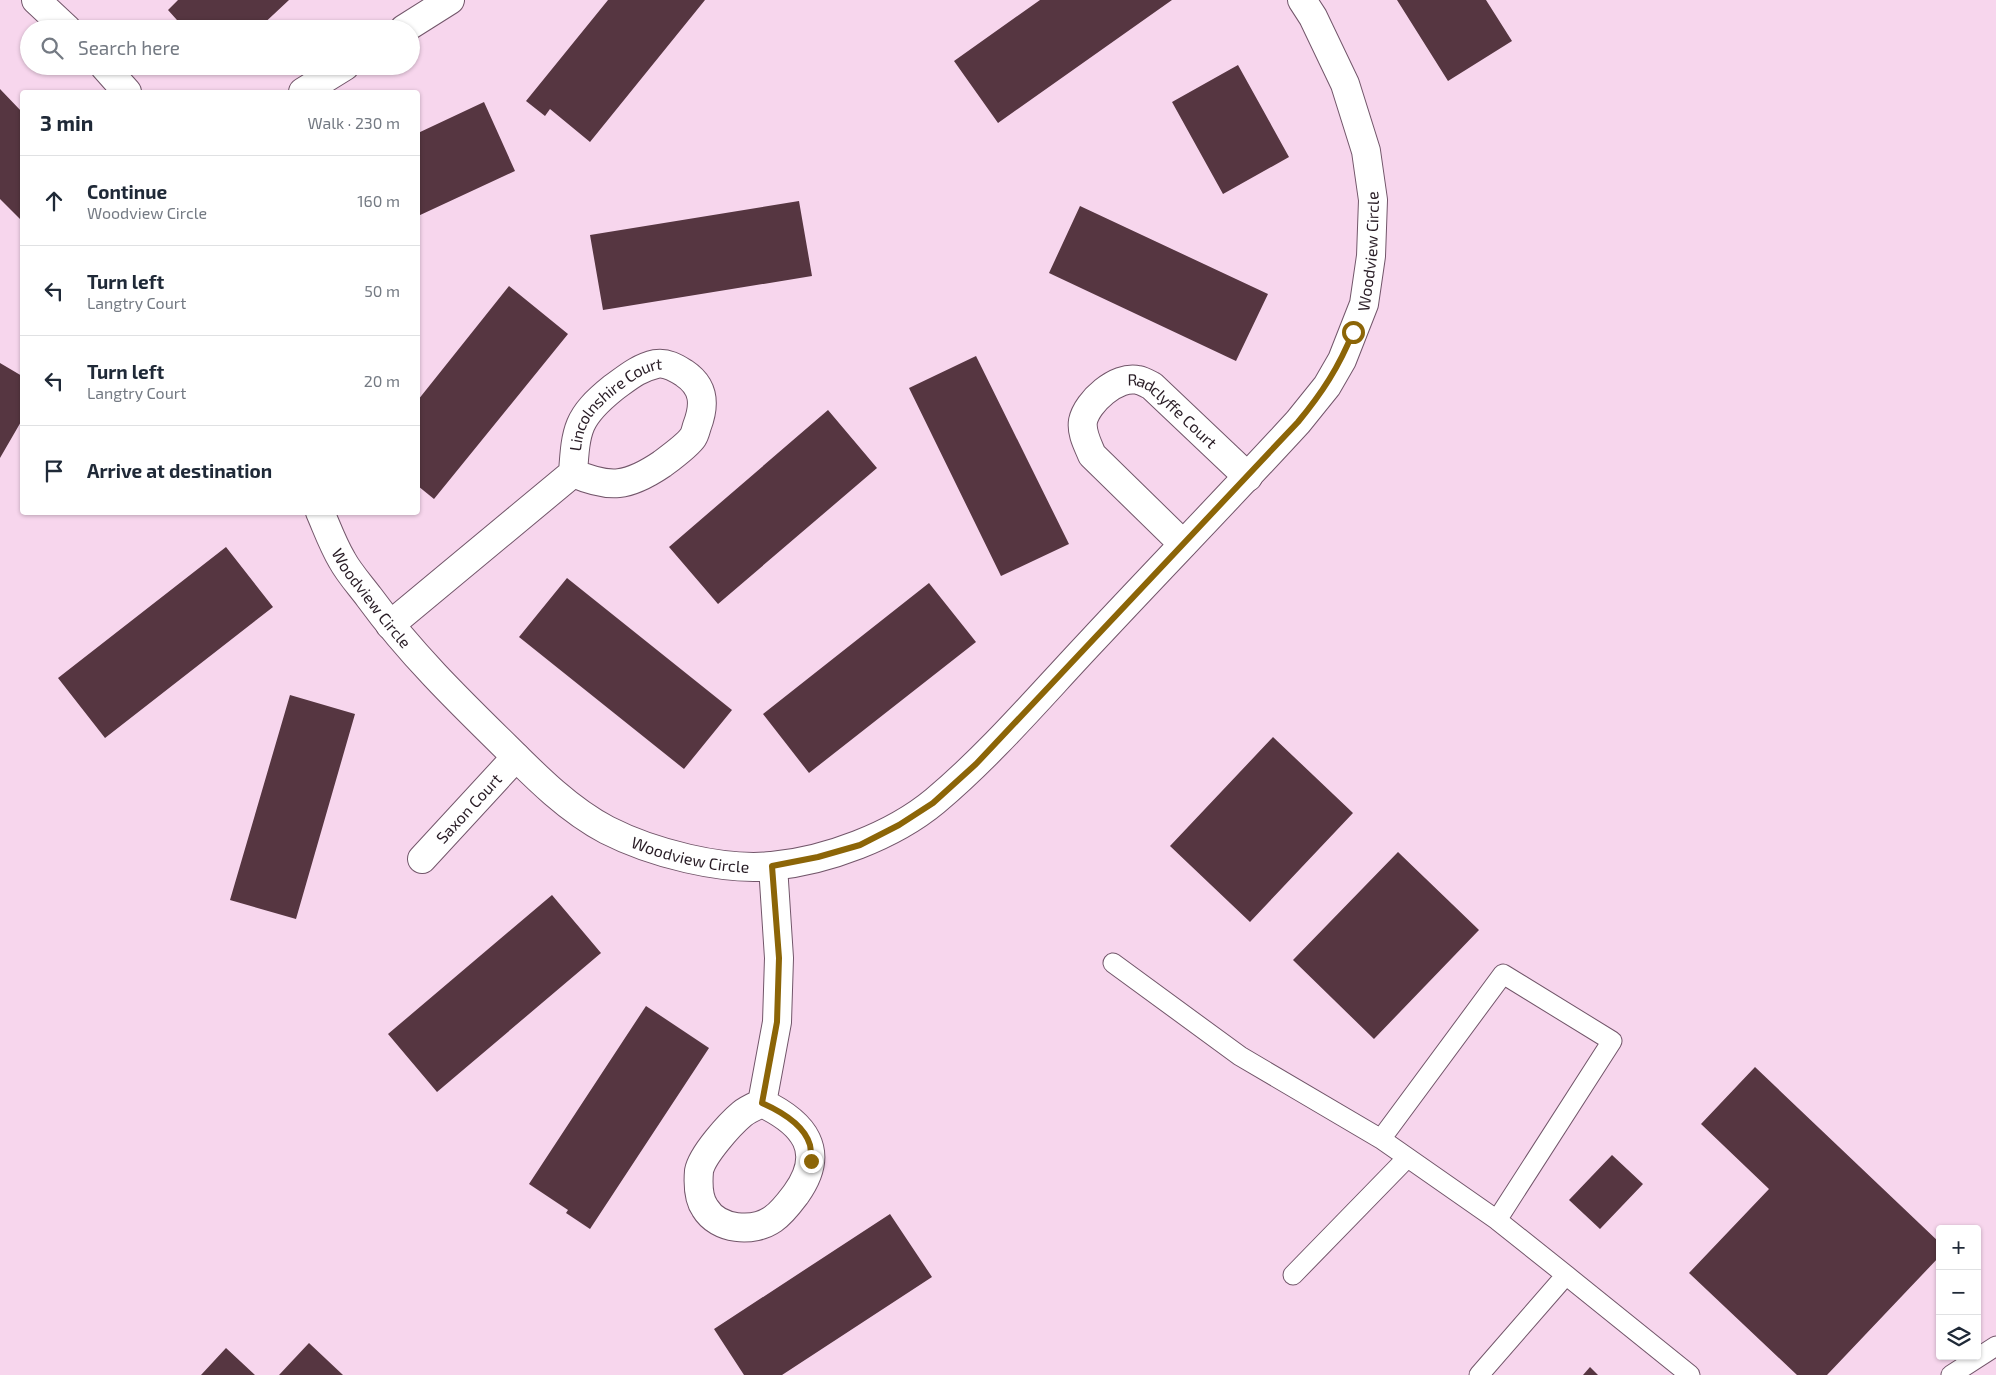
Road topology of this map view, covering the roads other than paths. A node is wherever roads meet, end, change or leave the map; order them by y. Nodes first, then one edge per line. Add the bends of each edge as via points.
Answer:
1 (36, 0) edge
2 (450, 0) edge
3 (1302, 0) edge
4 (57, 20) edge
5 (418, 20) edge
6 (112, 75) edge
7 (331, 75) edge
8 (125, 90) edge
9 (307, 90) edge
10 (573, 473) junction
11 (1248, 477) junction
12 (321, 515) edge
13 (1182, 544) junction
14 (390, 625) junction
15 (516, 757) junction
16 (422, 859) dead end
17 (772, 866) junction
18 (1113, 963) dead end
19 (762, 1103) junction
20 (1381, 1139) junction
21 (1407, 1158) junction
22 (1497, 1220) junction
23 (1293, 1275) dead end
24 (1566, 1275) junction
25 (1996, 1346) edge
26 (1479, 1375) edge
27 (1690, 1375) edge
28 (1951, 1375) edge

1 - 4 street
2 - 5 street
3 - 11 street, Woodview Circle via 1344,84 1366,152 1373,200 1370,256 1364,304 1342,360 1307,412
6 - 8 street
7 - 9 street
10 - 10 street, Lincolnshire Court via 575,439 582,420 594,403 634,372 658,364 674,367 690,378 701,392 703,410 693,437 644,476 620,484 594,482
10 - 14 street, Lincolnshire Court
11 - 13 street, Woodview Circle
11 - 13 street, Radclyffe Court via 1152,386 1136,379 1118,383 1102,392 1082,422 1092,455
12 - 14 street, Woodview Circle via 342,562
13 - 17 street, Woodview Circle via 976,764 933,803 860,845
14 - 15 street, Woodview Circle via 451,693
15 - 16 street, Saxon Court
15 - 17 street, Woodview Circle via 567,805 606,830 650,848 688,858 735,866
17 - 19 street via 779,958 777,1022
18 - 20 lane via 1240,1056
19 - 19 street via 782,1112 802,1131 809,1144 811,1161 804,1183 773,1219 754,1227 738,1228 721,1222 705,1209 699,1191 700,1169 728,1127 744,1112
20 - 21 lane
20 - 22 lane via 1503,974 1612,1041
21 - 22 lane
21 - 23 lane
22 - 24 lane
24 - 26 lane
24 - 27 lane
25 - 28 lane

